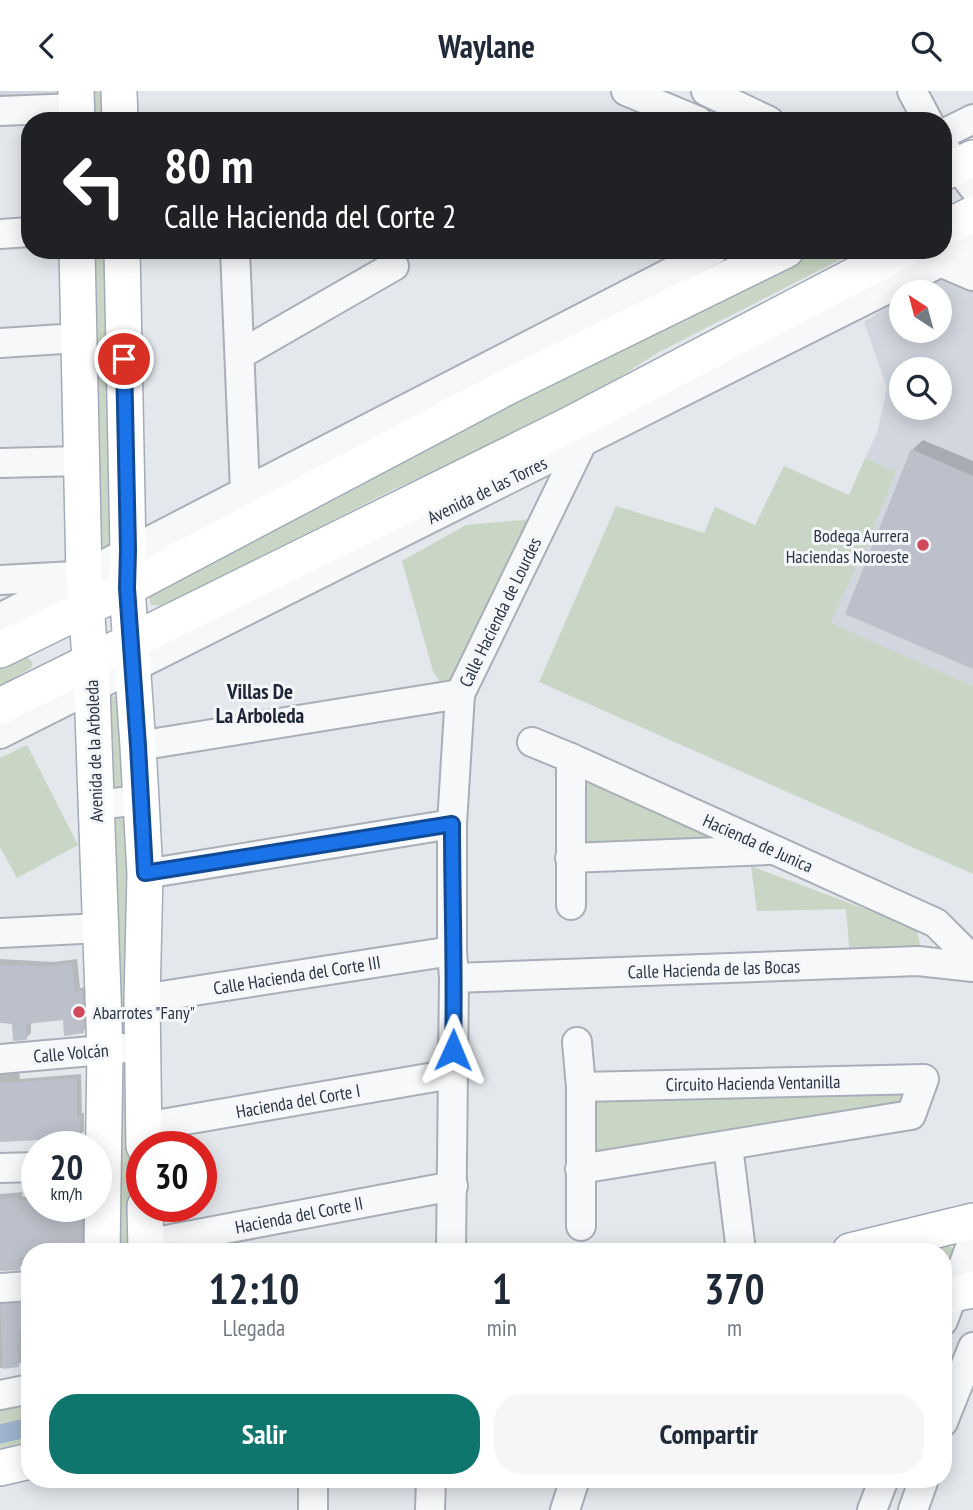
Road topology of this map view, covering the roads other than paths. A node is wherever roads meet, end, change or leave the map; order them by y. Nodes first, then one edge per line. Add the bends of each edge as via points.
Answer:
1 (119, 91) edge
2 (626, 91) edge
3 (706, 91) edge
4 (912, 91) edge
5 (77, 107) edge
6 (0, 111) edge
7 (120, 112) edge
8 (676, 112) edge
9 (750, 112) edge
10 (923, 112) edge
11 (973, 119) edge
12 (952, 130) edge
13 (21, 233) edge
14 (954, 233) edge
15 (0, 234) edge
16 (77, 259) edge
17 (122, 259) edge
18 (236, 259) edge
19 (696, 259) edge
20 (768, 259) edge
21 (886, 259) edge
22 (908, 259) edge
23 (394, 267) dead end
24 (973, 276) edge
25 (78, 338) junction
26 (0, 343) edge
27 (241, 354) junction
28 (582, 443) junction
29 (80, 461) junction
30 (0, 463) edge
31 (245, 491) junction
32 (128, 550) junction
33 (0, 580) edge
34 (127, 588) junction
35 (84, 592) junction
36 (0, 618) edge
37 (0, 650) edge
38 (131, 654) junction
39 (91, 673) junction
40 (460, 694) junction
41 (0, 706) edge
42 (0, 734) edge
43 (532, 742) dead end
44 (138, 746) junction
45 (571, 758) junction
46 (140, 800) junction
47 (96, 805) junction
48 (452, 824) junction
49 (775, 850) junction
50 (570, 858) junction
51 (145, 873) junction
52 (571, 905) dead end
53 (936, 923) junction
54 (101, 928) junction
55 (0, 933) edge
56 (973, 960) edge
57 (918, 961) junction
58 (453, 965) junction
59 (973, 967) edge
60 (142, 999) junction
61 (577, 1042) dead end
62 (143, 1045) junction
63 (105, 1052) junction
64 (0, 1059) edge
65 (453, 1074) junction
66 (581, 1087) junction
67 (101, 1131) edge
68 (144, 1131) edge
69 (173, 1131) edge
70 (728, 1146) junction
71 (21, 1167) edge
72 (0, 1168) edge
73 (580, 1169) junction
74 (453, 1186) junction
75 (973, 1221) edge
76 (101, 1222) edge
77 (145, 1222) edge
78 (582, 1226) dead end
79 (973, 1239) edge
80 (102, 1243) edge
81 (146, 1243) edge
82 (171, 1243) edge
83 (451, 1243) edge
84 (740, 1243) edge
85 (883, 1243) edge
86 (21, 1287) edge
87 (0, 1288) edge
88 (953, 1300) edge
89 (973, 1347) edge
90 (21, 1391) edge
91 (0, 1395) edge
92 (955, 1410) edge
93 (21, 1463) edge
94 (0, 1468) edge
95 (313, 1488) edge
96 (431, 1488) edge
97 (573, 1488) edge
98 (881, 1488) edge
99 (921, 1488) edge
100 (313, 1510) edge
101 (430, 1510) edge
102 (565, 1510) edge
103 (873, 1510) edge
104 (913, 1510) edge

1 - 7 main road
2 - 8 street
3 - 9 street
4 - 10 street
5 - 6 street
11 - 12 street
13 - 15 street
14 - 24 street
16 - 25 main road, Avenida de la Arboleda
17 - 32 main road
18 - 27 street
19 - 31 street
20 - 34 main road via 507,387
21 - 38 main road, Avenida de las Torres
22 - 28 street, Avenida de las Torres
23 - 27 street
25 - 26 street
25 - 29 main road, Avenida de la Arboleda
27 - 31 street
28 - 38 street, Avenida de las Torres
28 - 40 street, Calle Hacienda de Lourdes
29 - 30 street
29 - 35 main road, Avenida de la Arboleda
31 - 32 street
32 - 34 main road
32 - 35 street
33 - 35 street
34 - 35 main road
34 - 38 main road
35 - 36 street
35 - 37 main road
35 - 39 main road, Avenida de la Arboleda
38 - 39 main road, Avenida de las Torres
38 - 44 main road
39 - 41 main road, Avenida de las Torres
39 - 42 street, Avenida de las Torres
39 - 47 main road, Avenida de la Arboleda
40 - 44 street
40 - 48 street, Calle Hacienda de Lourdes
43 - 45 street, Hacienda de Junica
44 - 46 main road
45 - 49 street, Hacienda de Junica
45 - 50 street
46 - 47 street
46 - 51 main road
47 - 54 main road, Avenida de la Arboleda
48 - 51 street
48 - 58 street, Calle Hacienda de Lourdes
49 - 50 street
49 - 53 street, Hacienda de Junica
50 - 52 street
51 - 60 main road
53 - 56 street, Hacienda de Junica
53 - 57 street
54 - 55 street
54 - 63 main road, Avenida de la Arboleda
57 - 58 street, Calle Hacienda de las Bocas
57 - 59 street, Calle Hacienda de las Bocas
58 - 60 street, Calle Hacienda del Corte III
58 - 65 street, Calle Hacienda de Lourdes
60 - 62 main road
61 - 66 street
62 - 63 street, Calle Volcán
62 - 68 main road
63 - 64 street, Calle Volcán
63 - 67 main road, Avenida de la Arboleda
65 - 69 street, Hacienda del Corte I
65 - 74 street, Calle Hacienda de Lourdes
66 - 70 street, Circuito Hacienda Ventanilla via 924,1079 911,1115
66 - 73 street
70 - 73 street
70 - 84 street
71 - 72 street
73 - 78 street
74 - 82 street, Hacienda del Corte II
74 - 83 street, Calle Hacienda de Lourdes
75 - 85 main road
76 - 80 main road, Avenida de la Arboleda
77 - 81 main road
79 - 88 street
86 - 87 street
89 - 92 street
90 - 91 street
93 - 94 main road
95 - 100 street
96 - 101 street
97 - 102 street
98 - 103 street
99 - 104 street

